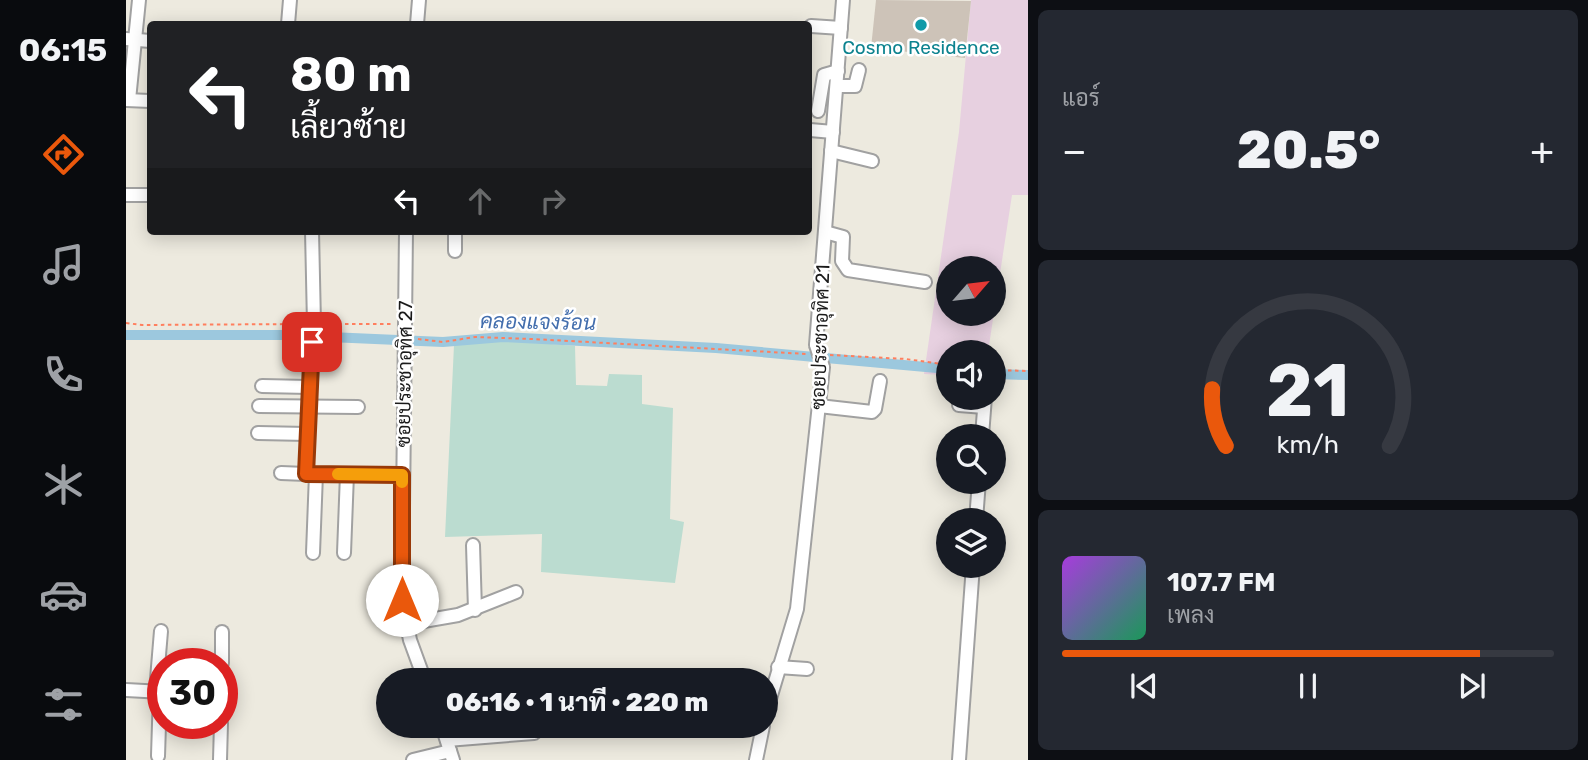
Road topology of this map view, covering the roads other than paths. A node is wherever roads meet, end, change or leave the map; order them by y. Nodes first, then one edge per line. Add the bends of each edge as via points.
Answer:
1 (139, 0) edge
2 (290, 0) edge
3 (419, 0) edge
4 (843, 0) edge
5 (288, 21) edge
6 (417, 21) edge
7 (812, 26) edge
8 (841, 28) junction
9 (131, 40) edge
10 (859, 70) dead end
11 (838, 71) junction
12 (837, 86) junction
13 (127, 100) edge
14 (147, 101) edge
15 (818, 111) dead end
16 (812, 130) edge
17 (833, 132) junction
18 (831, 151) junction
19 (872, 161) dead end
20 (126, 195) edge
21 (147, 195) edge
22 (825, 232) junction
23 (312, 235) edge
24 (406, 235) edge
25 (455, 235) edge
26 (455, 251) dead end
27 (925, 282) dead end
28 (314, 324) road end
29 (312, 342) dead end
30 (880, 381) dead end
31 (262, 386) dead end
32 (309, 387) junction
33 (259, 406) dead end
34 (308, 406) junction
35 (819, 406) junction
36 (358, 407) dead end
37 (258, 433) dead end
38 (307, 434) junction
39 (281, 473) dead end
40 (311, 474) junction
41 (347, 474) junction
42 (402, 475) junction
43 (472, 545) dead end
44 (313, 553) dead end
45 (344, 553) dead end
46 (972, 578) edge
47 (516, 592) dead end
48 (475, 610) junction
49 (405, 624) junction
50 (161, 631) dead end
51 (222, 632) dead end
52 (161, 648) edge
53 (222, 648) edge
54 (420, 668) edge
55 (778, 669) edge
56 (807, 669) dead end
57 (778, 672) edge
58 (126, 690) edge
59 (147, 691) edge
60 (509, 738) edge
61 (761, 738) edge
62 (159, 739) edge
63 (221, 739) edge
64 (450, 750) edge
65 (158, 757) dead end
66 (220, 760) edge
67 (413, 760) edge
68 (756, 760) edge
69 (959, 760) edge

1 - 9 street
2 - 5 street
3 - 6 street
4 - 8 street, ซอยประชาอุทิศ 21
7 - 8 street
8 - 11 street, ซอยประชาอุทิศ 21
9 - 13 street
10 - 12 street via 855,86
11 - 12 street, ซอยประชาอุทิศ 21
11 - 15 street via 824,75
12 - 17 street, ซอยประชาอุทิศ 21
13 - 14 street
16 - 17 street
17 - 18 street, ซอยประชาอุทิศ 21
18 - 19 street
18 - 22 street, ซอยประชาอุทิศ 21
20 - 21 street
22 - 27 street via 843,237 842,261 848,270
22 - 35 street, ซอยประชาอุทิศ 21
23 - 28 street
24 - 42 street, ซอยประชาอุทิศ 27
25 - 26 street
29 - 32 street
30 - 35 street via 872,412
31 - 32 street
32 - 34 street
33 - 34 street
34 - 36 street
34 - 38 street
35 - 55 street, ซอยประชาอุทิศ 21 via 797,609
37 - 38 street
38 - 40 street
39 - 40 street
40 - 41 street
40 - 44 street
41 - 42 street
41 - 45 street
42 - 49 street, ซอยประชาอุทิศ 27
43 - 48 street
46 - 69 street
47 - 48 street
48 - 49 street
49 - 54 street, ซอยประชาอุทิศ 27
50 - 52 street
51 - 53 street
56 - 57 street
58 - 59 street
60 - 64 street
61 - 68 street
62 - 65 street
63 - 66 street
64 - 67 street

